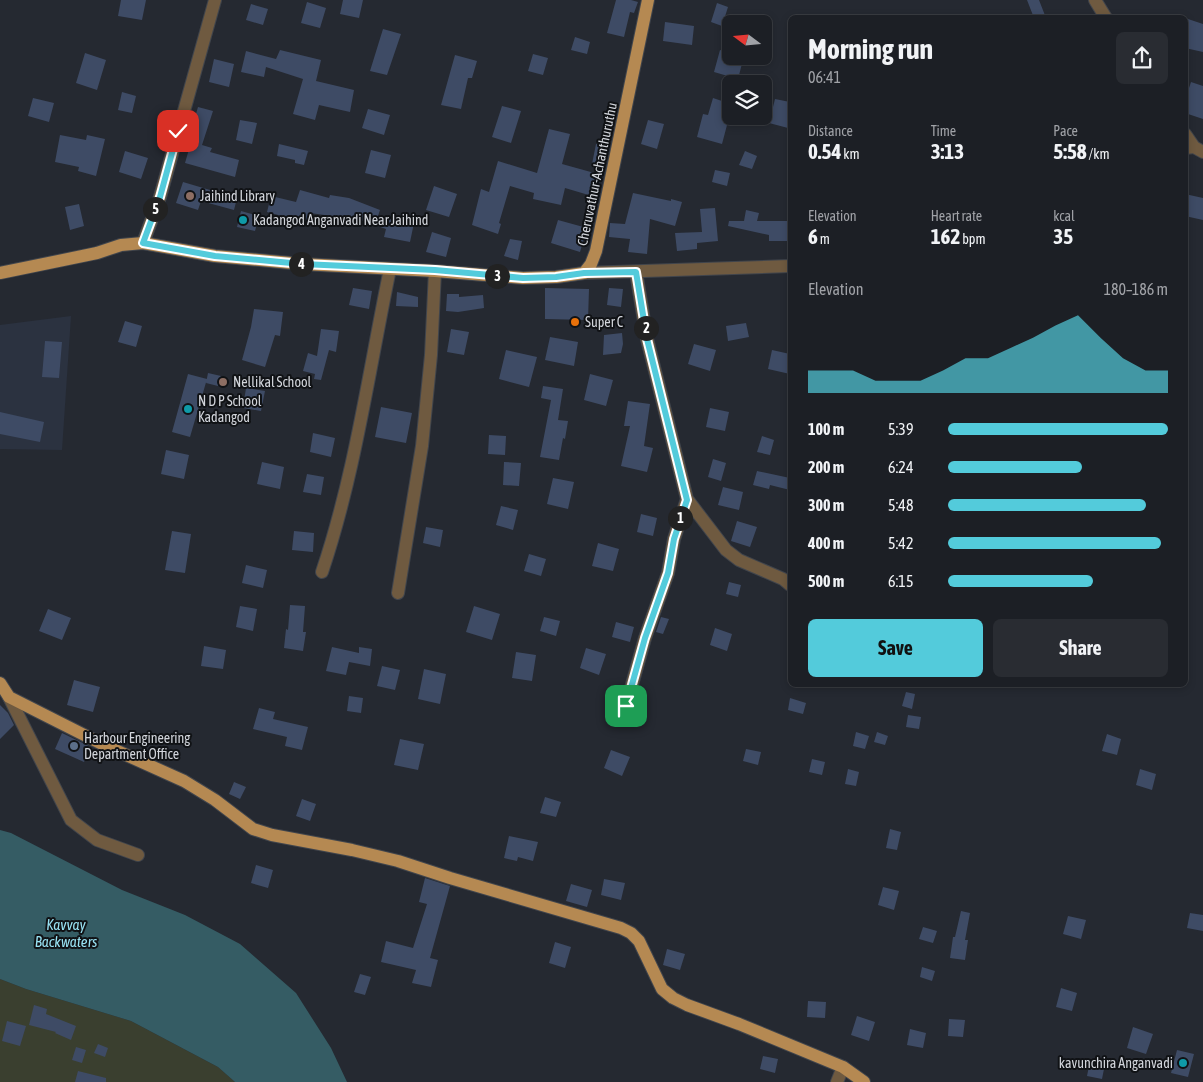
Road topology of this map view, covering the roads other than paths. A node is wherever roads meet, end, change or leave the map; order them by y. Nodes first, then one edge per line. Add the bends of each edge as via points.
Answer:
1 (215, 0) edge
2 (648, 0) edge
3 (1095, 0) edge
4 (1104, 15) edge
5 (143, 243) junction
6 (788, 266) edge
7 (390, 269) junction
8 (435, 270) junction
9 (636, 272) junction
10 (0, 273) edge
11 (584, 273) junction
12 (687, 500) junction
13 (322, 572) dead end
14 (788, 583) edge
15 (398, 593) dead end
16 (0, 682) edge
17 (9, 697) junction
18 (626, 706) dead end
19 (138, 856) dead end
20 (843, 1067) junction
21 (837, 1082) edge
22 (864, 1082) edge

1 - 5 street via 160,197
2 - 11 main road, Cheruvathur-Achanthuruthu via 596,252
3 - 4 street
5 - 7 main road via 215,256
5 - 10 main road via 121,245
6 - 9 street
7 - 8 main road
7 - 13 street via 347,480
8 - 11 main road via 523,278
8 - 15 street via 422,446
9 - 11 street
9 - 12 street via 647,339
12 - 14 street via 726,550 739,560
12 - 18 street via 674,539 668,573
16 - 17 main road
17 - 19 street via 71,820 97,840
17 - 20 main road via 184,781 253,829 398,861 621,928 639,941 662,989 673,998
20 - 21 street
20 - 22 main road

